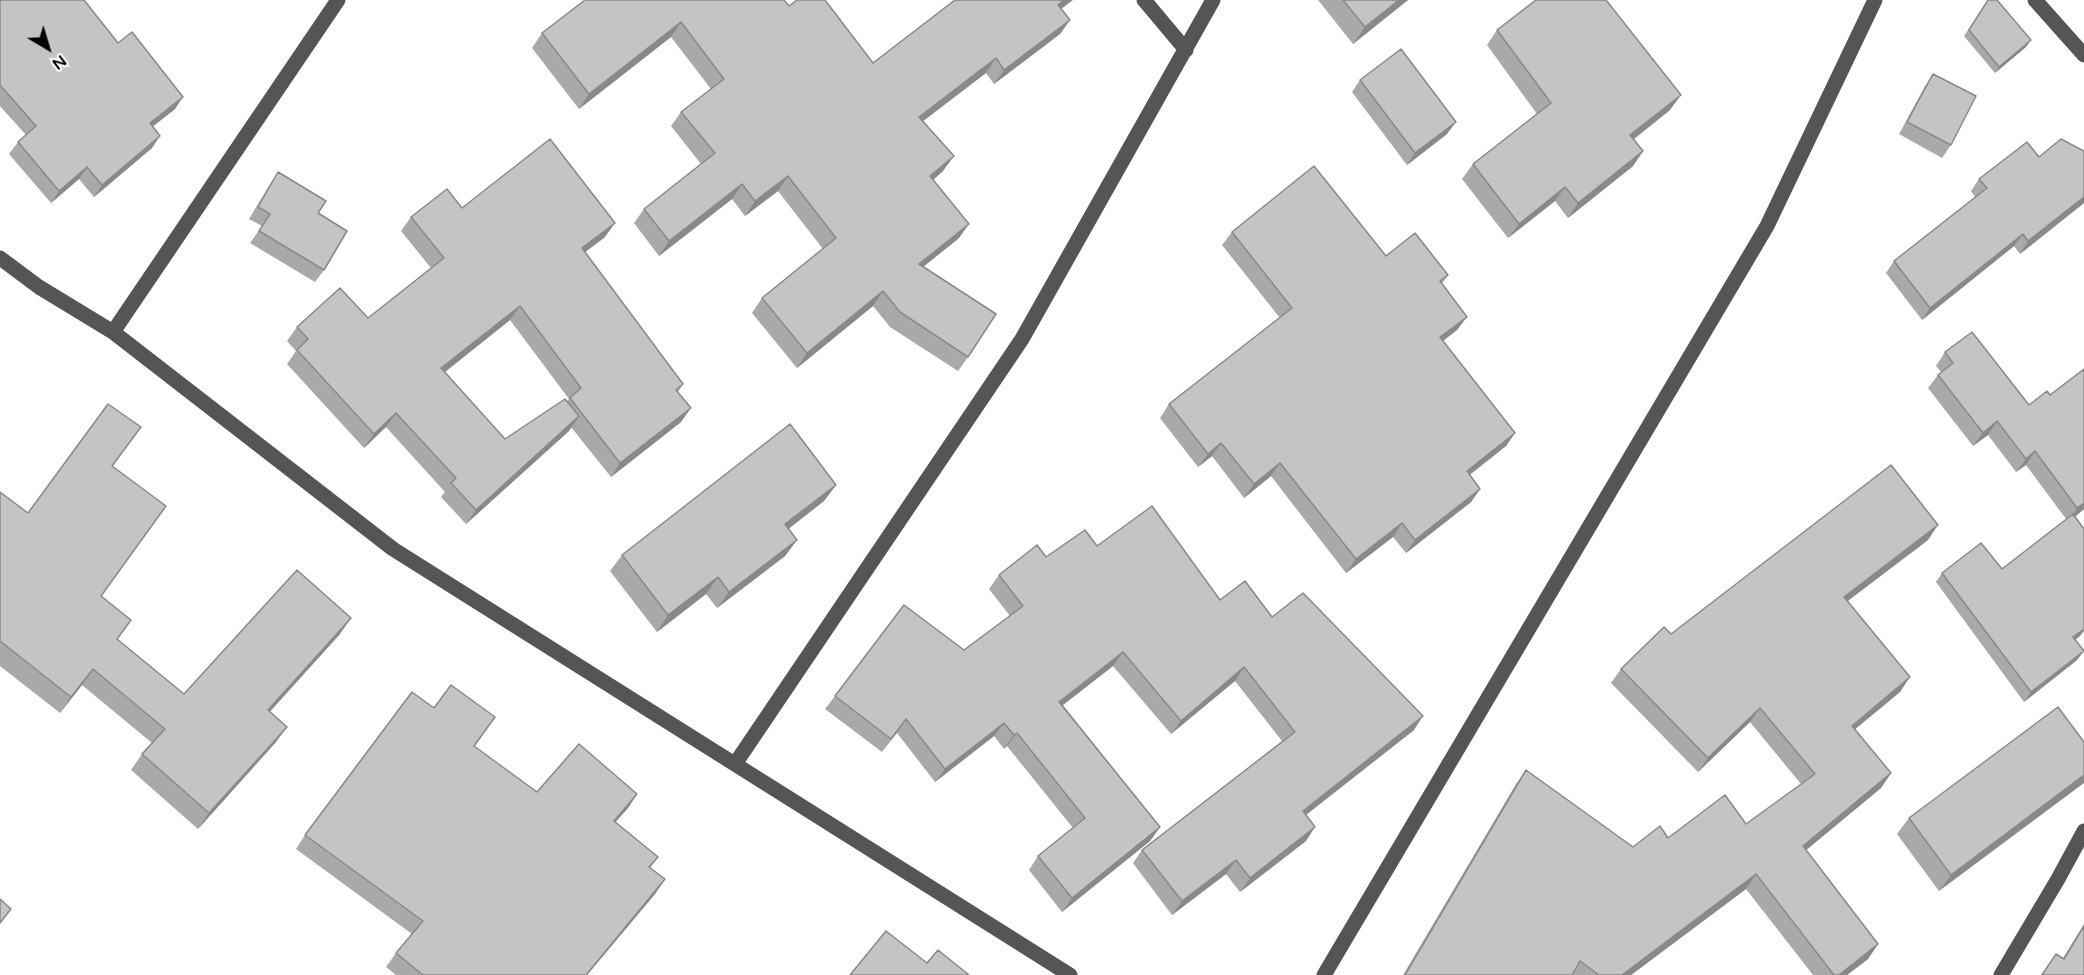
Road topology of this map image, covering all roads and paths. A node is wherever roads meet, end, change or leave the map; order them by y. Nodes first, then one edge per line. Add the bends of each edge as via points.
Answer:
1 (338, 0) edge
2 (1144, 0) edge
3 (1213, 0) edge
4 (1875, 0) edge
5 (2035, 0) edge
6 (1186, 50) junction
7 (2084, 55) edge
8 (0, 258) edge
9 (113, 332) junction
10 (735, 764) junction
11 (2084, 831) edge
12 (1070, 975) edge
13 (1324, 975) edge
14 (2001, 975) edge

1 - 9 street
2 - 6 street
3 - 6 street
4 - 13 street via 1767,226
5 - 7 street
6 - 10 street via 1022,339
8 - 9 street
9 - 10 street via 393,549
10 - 12 street
11 - 14 street

